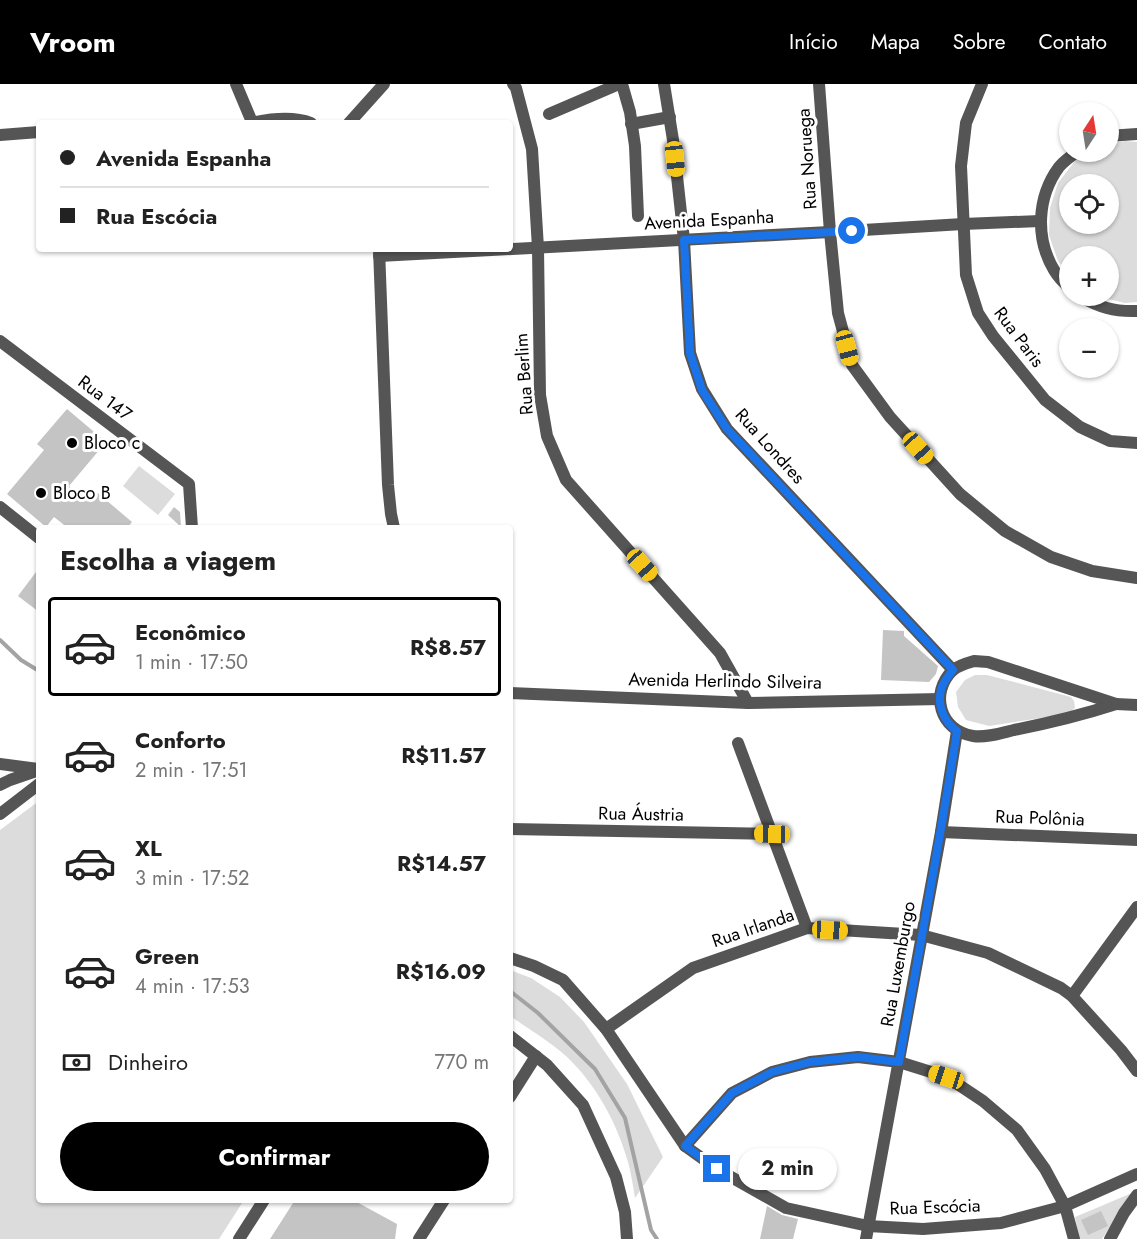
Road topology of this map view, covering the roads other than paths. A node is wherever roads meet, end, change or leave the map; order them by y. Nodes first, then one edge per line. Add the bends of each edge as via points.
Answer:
1 (236, 84) edge
2 (384, 84) edge
3 (513, 84) edge
4 (621, 84) edge
5 (664, 84) edge
6 (819, 84) edge
7 (982, 84) edge
8 (549, 114) dead end
9 (670, 117) junction
10 (250, 120) edge
11 (275, 120) edge
12 (294, 120) edge
13 (352, 120) edge
14 (631, 124) junction
15 (36, 132) edge
16 (1137, 134) edge
17 (0, 135) edge
18 (1119, 135) edge
19 (1065, 162) edge
20 (638, 216) dead end
21 (1040, 221) junction
22 (963, 224) junction
23 (830, 232) junction
24 (684, 240) junction
25 (538, 248) junction
26 (513, 249) edge
27 (411, 252) edge
28 (379, 253) edge
29 (1059, 276) edge
30 (1099, 306) edge
31 (1137, 311) edge
32 (0, 341) edge
33 (1137, 443) edge
34 (0, 507) edge
35 (192, 525) edge
36 (393, 525) edge
37 (36, 536) edge
38 (1137, 578) edge
39 (953, 670) junction
40 (513, 693) edge
41 (1080, 693) junction
42 (940, 699) junction
43 (748, 703) junction
44 (1116, 704) junction
45 (1137, 705) edge
46 (1078, 716) junction
47 (957, 731) junction
48 (738, 743) dead end
49 (0, 764) edge
50 (36, 770) edge
51 (36, 771) edge
52 (0, 785) edge
53 (36, 786) edge
54 (0, 814) edge
55 (513, 829) edge
56 (941, 832) junction
57 (772, 834) junction
58 (1137, 840) edge
59 (1137, 908) edge
60 (807, 928) junction
61 (921, 935) junction
62 (513, 959) edge
63 (1072, 996) junction
64 (606, 1029) junction
65 (513, 1038) edge
66 (536, 1056) junction
67 (899, 1062) junction
68 (1137, 1071) edge
69 (513, 1092) edge
70 (685, 1146) junction
71 (1137, 1174) edge
72 (1137, 1195) edge
73 (262, 1203) edge
74 (442, 1203) edge
75 (1065, 1206) junction
76 (868, 1226) junction
77 (239, 1239) edge
78 (419, 1239) edge
79 (627, 1239) edge
80 (866, 1239) edge
81 (1074, 1239) edge
82 (1110, 1239) edge

1 - 10 street
2 - 13 street
3 - 25 street, Rua Berlim via 532,149
4 - 8 street
4 - 14 street
5 - 9 street, Rua Londres
6 - 23 street, Rua Noruega
7 - 22 street, Rua Paris via 966,123 961,166
9 - 14 street
9 - 24 street, Rua Londres
11 - 12 street
14 - 20 street
15 - 17 street
16 - 18 street
19 - 21 street via 1045,192
21 - 22 street, Avenida Espanha
21 - 29 street via 1043,247
22 - 23 street, Avenida Espanha
22 - 33 street, Rua Paris via 966,275 978,313 993,336 1045,400 1080,428 1110,441
23 - 24 street, Avenida Espanha
23 - 38 street, Rua Noruega via 838,313 852,365 890,417 960,494 1005,531 1052,557 1092,571
24 - 25 street, Avenida Espanha
24 - 39 street, Rua Londres via 690,353 702,390 727,429
25 - 26 street, Avenida Espanha
25 - 43 street, Rua Berlim via 540,395 548,436 566,480 720,653
27 - 28 street, Avenida Espanha
28 - 36 street via 388,484
30 - 31 street via 1121,312
32 - 35 street, Rua 147 via 189,484
34 - 37 street
39 - 41 street via 974,661 988,662
39 - 42 street via 942,685
40 - 43 street, Avenida Herlindo Silveira
41 - 44 street
41 - 46 street via 1082,705
42 - 43 street, Avenida Herlindo Silveira
42 - 47 street via 942,714
44 - 45 street
44 - 46 street
46 - 47 street via 982,737
47 - 56 street, Rua Luxemburgo
48 - 57 street
49 - 50 street
51 - 52 street
53 - 54 street
55 - 57 street, Rua Áustria
56 - 58 street, Rua Polônia
56 - 61 street, Rua Luxemburgo
57 - 60 street
59 - 63 street
60 - 61 street, Rua Irlanda
60 - 64 street, Rua Irlanda via 693,968
61 - 63 street, Rua Irlanda via 988,953
61 - 67 street, Rua Luxemburgo
62 - 64 street, Rua Escócia via 563,980
63 - 68 street, Rua Irlanda
64 - 70 street, Rua Escócia
65 - 66 street
66 - 69 street
66 - 79 street via 583,1105 616,1177
67 - 70 street via 858,1057 810,1062 772,1072 732,1093
67 - 75 street via 946,1077 1017,1130
67 - 76 street, Rua Luxemburgo
70 - 76 street, Rua Escócia via 786,1208
71 - 75 street, Rua Escócia
72 - 82 street
73 - 77 street
74 - 78 street
75 - 76 street, Rua Escócia via 1001,1222 923,1229
75 - 81 street
76 - 80 street, Rua Luxemburgo

